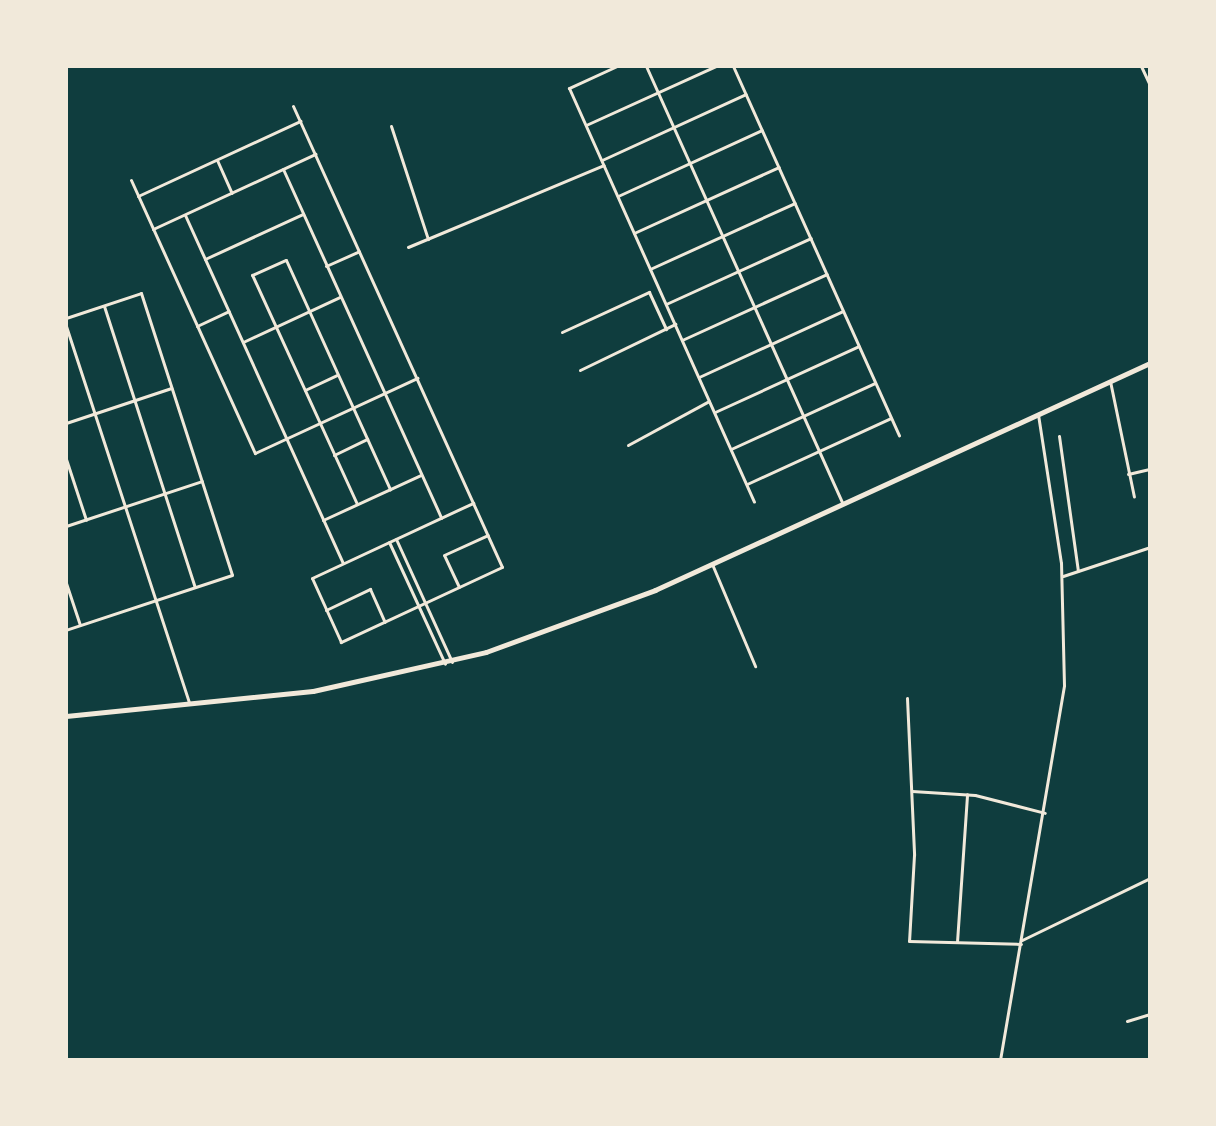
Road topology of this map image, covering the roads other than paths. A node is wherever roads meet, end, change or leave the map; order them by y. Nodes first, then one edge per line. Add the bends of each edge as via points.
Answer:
1 (617, 66) edge
2 (646, 66) edge
3 (716, 66) edge
4 (733, 66) edge
5 (1141, 66) edge
6 (1150, 85) edge
7 (658, 92) junction
8 (746, 94) junction
9 (293, 106) dead end
10 (300, 121) junction
11 (586, 125) junction
12 (391, 126) dead end
13 (674, 127) junction
14 (762, 130) junction
15 (315, 154) junction
16 (217, 160) junction
17 (603, 163) junction
18 (690, 163) junction
19 (779, 167) junction
20 (283, 169) junction
21 (131, 180) dead end
22 (232, 193) junction
23 (138, 196) junction
24 (618, 196) junction
25 (706, 200) junction
26 (795, 203) junction
27 (303, 214) junction
28 (185, 215) junction
29 (153, 229) junction
30 (634, 233) junction
31 (723, 236) junction
32 (811, 238) junction
33 (428, 239) junction
34 (408, 247) dead end
35 (359, 251) junction
36 (205, 259) junction
37 (326, 266) junction
38 (650, 269) junction
39 (738, 271) junction
40 (827, 274) junction
41 (340, 297) junction
42 (666, 304) junction
43 (104, 306) junction
44 (755, 307) junction
45 (229, 311) junction
46 (309, 311) junction
47 (843, 311) junction
48 (66, 318) edge
49 (675, 324) junction
50 (66, 326) edge
51 (197, 326) junction
52 (276, 327) junction
53 (666, 329) junction
54 (562, 332) dead end
55 (682, 340) junction
56 (243, 342) junction
57 (771, 344) junction
58 (859, 346) junction
59 (1150, 363) edge
60 (580, 370) dead end
61 (338, 374) junction
62 (699, 377) junction
63 (417, 378) junction
64 (787, 379) junction
65 (1110, 381) junction
66 (875, 383) junction
67 (171, 388) junction
68 (305, 390) junction
69 (384, 393) junction
70 (134, 400) junction
71 (709, 401) junction
72 (353, 407) junction
73 (715, 412) junction
74 (94, 413) junction
75 (1038, 414) junction
76 (803, 416) junction
77 (891, 418) junction
78 (66, 423) edge
79 (320, 423) junction
80 (899, 435) dead end
81 (1059, 436) dead end
82 (286, 438) junction
83 (367, 439) junction
84 (628, 445) dead end
85 (731, 449) junction
86 (819, 451) junction
87 (334, 455) junction
88 (66, 459) edge
89 (1150, 469) edge
90 (1128, 474) junction
91 (421, 475) junction
92 (202, 481) junction
93 (747, 484) junction
94 (390, 489) junction
95 (165, 493) junction
96 (1134, 497) dead end
97 (754, 501) dead end
98 (473, 503) junction
99 (357, 504) junction
100 (843, 504) junction
101 (125, 507) junction
102 (441, 518) junction
103 (86, 520) junction
104 (323, 520) junction
105 (66, 526) edge
106 (488, 535) junction
107 (396, 539) junction
108 (389, 542) junction
109 (1150, 547) edge
110 (343, 563) junction
111 (712, 564) junction
112 (1078, 571) junction
113 (1062, 576) junction
114 (66, 583) edge
115 (195, 587) junction
116 (459, 587) junction
117 (155, 600) junction
118 (425, 603) junction
119 (418, 606) junction
120 (326, 610) junction
121 (385, 622) junction
122 (80, 625) junction
123 (66, 630) edge
124 (448, 663) junction
125 (755, 666) dead end
126 (907, 698) dead end
127 (190, 705) junction
128 (66, 716) edge
129 (912, 791) junction
130 (967, 794) junction
131 (1045, 813) junction
132 (1150, 878) edge
133 (957, 942) junction
134 (1022, 942) junction
135 (1150, 1014) edge
136 (1127, 1021) dead end
137 (1000, 1060) edge

1 - 11 street via 569,88
2 - 7 street
3 - 7 street
4 - 8 street
5 - 6 street
7 - 11 street
7 - 13 street
8 - 13 street
8 - 14 street
9 - 10 street
10 - 15 street
10 - 16 street
11 - 17 street
12 - 33 street
13 - 17 street
13 - 18 street
14 - 18 street
14 - 19 street
15 - 20 street
15 - 35 street
16 - 22 street
16 - 23 street
17 - 24 street
17 - 33 street
18 - 24 street
18 - 25 street
19 - 25 street
19 - 26 street
20 - 22 street
20 - 27 street
21 - 23 street
22 - 28 street
23 - 29 street
24 - 30 street
25 - 30 street
25 - 31 street
26 - 31 street
26 - 32 street
27 - 36 street
27 - 37 street
28 - 29 street
28 - 36 street
29 - 51 street
30 - 38 street
31 - 38 street
31 - 39 street
32 - 39 street
32 - 40 street
33 - 34 street
35 - 37 street
35 - 63 street
36 - 45 street
37 - 41 street
38 - 42 street
39 - 42 street
39 - 44 street
40 - 44 street
40 - 47 street
41 - 46 street
41 - 69 street
42 - 49 street
43 - 48 street
43 - 67 street via 141,293
43 - 70 street
44 - 55 street
44 - 57 street
45 - 51 street
45 - 56 street
46 - 52 street
46 - 52 street via 286,260 252,275
46 - 61 street
47 - 57 street
47 - 58 street
49 - 53 street
49 - 55 street
50 - 74 street
51 - 82 street via 255,453
52 - 56 street
52 - 68 street
53 - 54 street via 649,292
53 - 60 street
55 - 62 street
56 - 82 street
57 - 62 street
57 - 64 street
58 - 64 street
58 - 66 street
59 - 65 highway
61 - 68 street
61 - 72 street
62 - 71 street
63 - 69 street
63 - 98 street
64 - 73 street
64 - 76 street
65 - 75 highway
65 - 90 street
66 - 76 street
66 - 77 street
67 - 70 street
67 - 92 street
68 - 79 street
69 - 72 street
69 - 91 street
70 - 74 street
70 - 95 street
71 - 73 street
71 - 84 street
72 - 79 street
72 - 83 street
73 - 85 street
74 - 78 street
74 - 101 street
75 - 100 highway
75 - 113 street
76 - 85 street
76 - 86 street
77 - 80 street
77 - 86 street
79 - 82 street
79 - 87 street
81 - 112 street
82 - 104 street
83 - 87 street
83 - 94 street
85 - 93 street
86 - 93 street
86 - 100 street
87 - 99 street
88 - 103 street
89 - 90 street
90 - 96 street
91 - 94 street
91 - 102 street
92 - 95 street
92 - 115 street via 232,575
93 - 97 street
94 - 99 street
95 - 101 street
95 - 115 street
98 - 102 street
98 - 106 street
99 - 104 street
100 - 111 highway
101 - 103 street
101 - 117 street
102 - 107 street
103 - 105 street
104 - 110 street
106 - 116 street via 502,567
106 - 116 street via 444,555
107 - 108 street
107 - 118 street
108 - 110 street
108 - 119 street
109 - 112 street
110 - 120 street via 312,578
111 - 124 highway via 617,606
111 - 125 street
112 - 113 street
113 - 131 street via 1064,685
114 - 122 street
115 - 117 street
116 - 118 street
117 - 122 street
117 - 127 street
118 - 119 street
118 - 124 street
119 - 121 street
119 - 124 street
120 - 121 street via 341,642
120 - 121 street via 370,589
122 - 123 street
124 - 127 highway via 313,691
126 - 129 street
127 - 128 highway
129 - 130 street
129 - 133 street via 909,941
130 - 131 street
130 - 133 street
131 - 134 street
132 - 134 street
133 - 134 street
134 - 137 street
135 - 136 street

